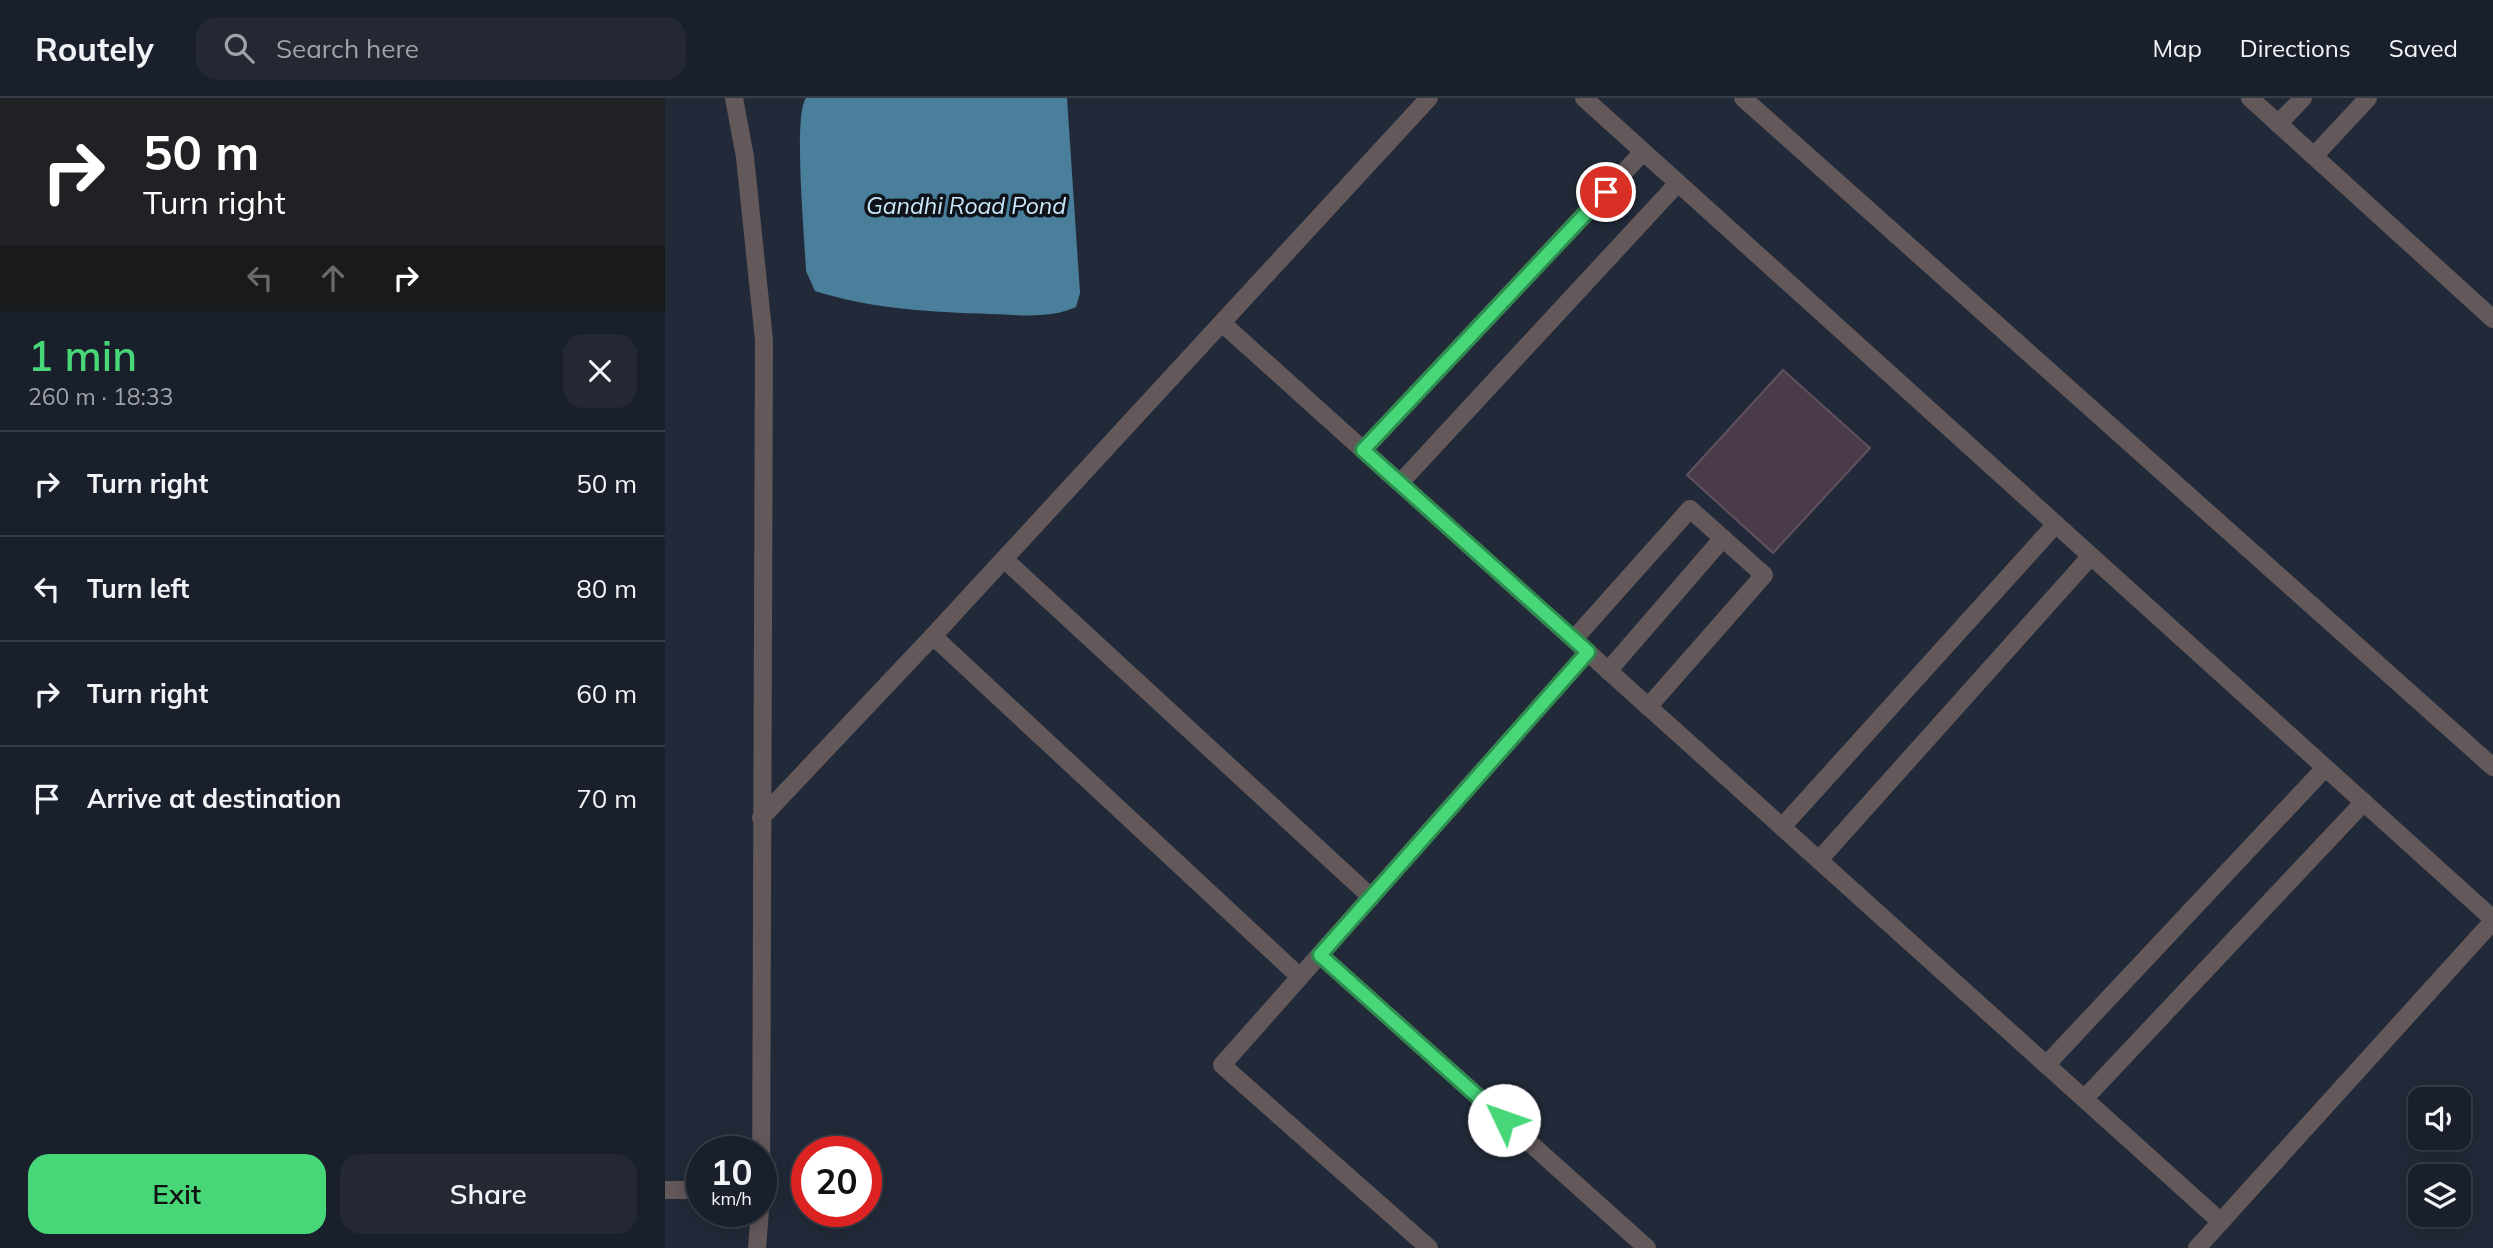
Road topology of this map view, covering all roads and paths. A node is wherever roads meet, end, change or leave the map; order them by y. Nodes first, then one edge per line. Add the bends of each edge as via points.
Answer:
1 (734, 98) edge
2 (1429, 98) edge
3 (1584, 98) edge
4 (1743, 98) edge
5 (2250, 98) edge
6 (2303, 98) edge
7 (2368, 98) edge
8 (2278, 124) junction
9 (1643, 152) junction
10 (2314, 156) junction
11 (1678, 183) junction
12 (2493, 319) edge
13 (1222, 323) junction
14 (1363, 450) junction
15 (1400, 483) junction
16 (2056, 524) junction
17 (1723, 538) junction
18 (2091, 556) junction
19 (1004, 559) junction
20 (933, 636) junction
21 (1574, 639) junction
22 (1588, 652) junction
23 (1608, 671) junction
24 (1649, 707) junction
25 (2493, 767) edge
26 (2325, 768) junction
27 (2364, 803) junction
28 (761, 818) junction
29 (1782, 827) junction
30 (1819, 860) junction
31 (1371, 897) junction
32 (2493, 920) edge
33 (1320, 955) junction
34 (1300, 977) junction
35 (2046, 1065) junction
36 (2084, 1098) junction
37 (762, 1136) edge
38 (665, 1190) edge
39 (686, 1190) edge
40 (2221, 1222) junction
41 (759, 1227) edge
42 (757, 1248) edge
43 (1429, 1248) edge
44 (1647, 1248) edge
45 (2197, 1248) edge

1 - 28 street via 745,157 764,340
2 - 13 street
3 - 9 street
4 - 25 street
5 - 8 street
6 - 8 street
7 - 10 street
8 - 10 street
9 - 11 street
9 - 14 street
10 - 12 street
11 - 15 street
11 - 16 street
13 - 14 street
13 - 19 street
14 - 15 street
15 - 21 street
16 - 18 street
16 - 29 street
17 - 21 street via 1690,509
17 - 23 street
17 - 24 street via 1764,575
18 - 26 street
18 - 30 street
19 - 20 street
19 - 31 street
20 - 28 street
20 - 34 street
21 - 22 street
22 - 23 street
22 - 31 street
23 - 24 street
24 - 29 street
26 - 27 street
26 - 35 street
27 - 32 street
27 - 36 street
28 - 37 street
29 - 30 street
30 - 35 street
31 - 33 street
32 - 40 street
33 - 34 street
33 - 44 street
34 - 43 street via 1222,1065
35 - 36 street
36 - 40 street
38 - 39 street
40 - 45 street
41 - 42 street

